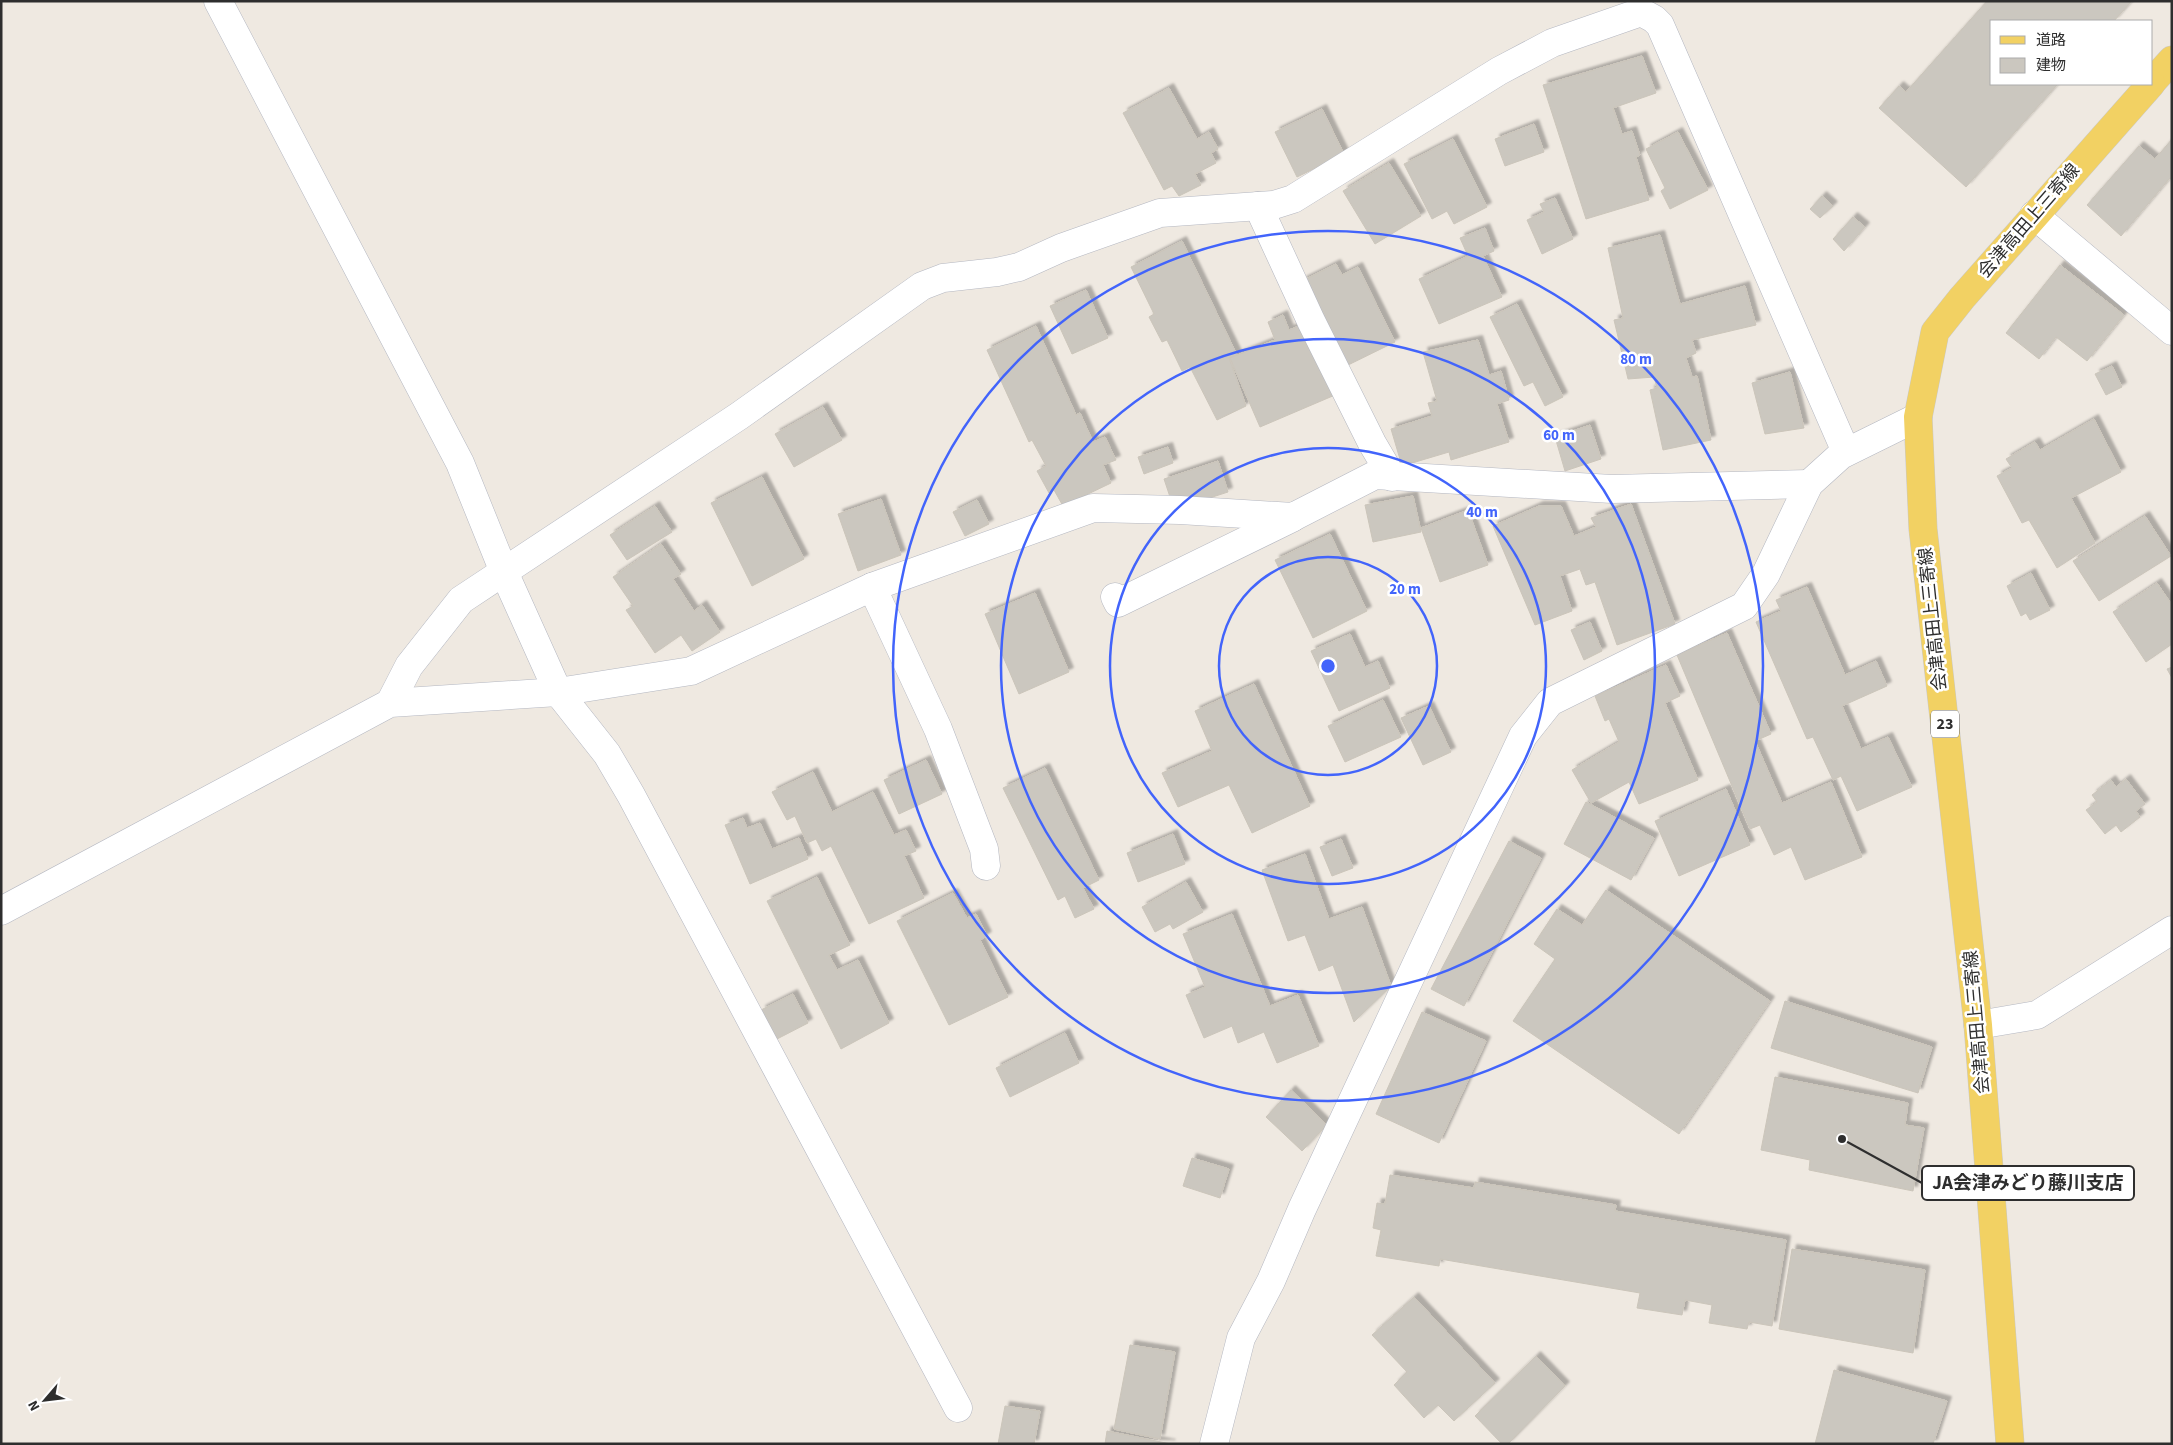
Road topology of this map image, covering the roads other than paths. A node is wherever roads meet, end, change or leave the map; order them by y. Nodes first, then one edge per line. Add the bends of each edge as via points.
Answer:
1 (218, 1) edge
2 (2172, 60) edge
3 (2153, 81) edge
4 (2149, 85) edge
5 (1258, 206) junction
6 (2034, 216) junction
7 (2172, 331) edge
8 (1918, 417) junction
9 (1846, 452) junction
10 (1392, 477) junction
11 (1809, 484) junction
12 (1293, 517) junction
13 (504, 572) junction
14 (872, 586) junction
15 (1115, 596) dead end
16 (558, 692) junction
17 (390, 703) junction
18 (986, 866) dead end
19 (1, 911) edge
20 (2172, 930) edge
21 (1978, 1025) junction
22 (958, 1408) dead end
23 (1214, 1444) edge
24 (2010, 1444) edge

1 - 13 street via 460,463
2 - 3 main road, 会津高田上三寄線 / 23
4 - 6 main road, 会津高田上三寄線 / 23
5 - 9 street via 1293,199 1499,71 1552,43 1640,12 1660,25
5 - 10 street via 1311,321
5 - 13 street via 1160,213 1061,248 1019,267 943,278 922,286 739,416
6 - 7 street
6 - 8 main road, 会津高田上三寄線 / 23 via 1935,332
8 - 9 street
8 - 21 main road, 会津高田上三寄線 / 23 via 1923,529
9 - 11 street
10 - 11 street via 1612,489
10 - 12 street via 1375,476
11 - 23 street via 1766,574 1744,606 1550,702 1523,736 1271,1281 1241,1338
12 - 14 street via 1093,508
12 - 15 street via 1118,603
13 - 16 street
13 - 17 street via 461,600 409,666
14 - 16 street via 691,671
14 - 18 street via 938,729 984,849
16 - 17 street
16 - 22 street via 607,754 631,795
17 - 19 street
20 - 21 street via 2037,1015
21 - 24 main road, 会津高田上三寄線 / 23

